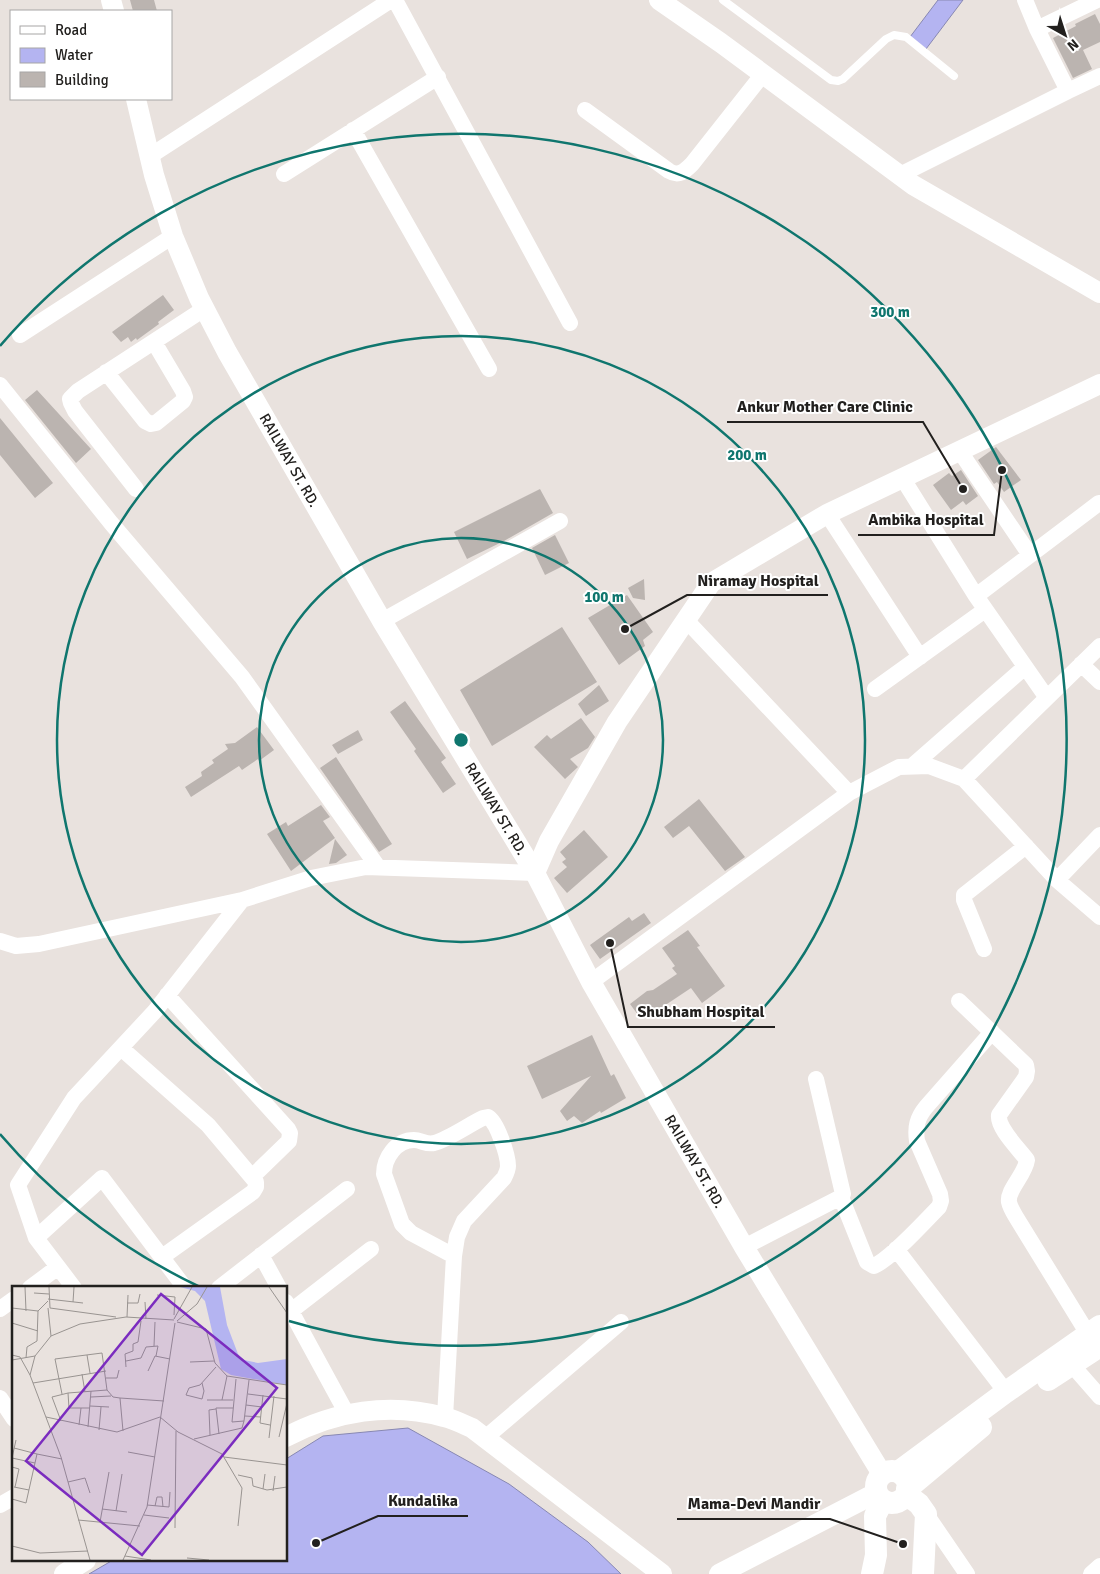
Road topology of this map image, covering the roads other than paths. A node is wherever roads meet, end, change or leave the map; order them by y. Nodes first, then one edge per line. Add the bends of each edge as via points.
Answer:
1 (391, 0) edge
2 (395, 0) edge
3 (659, 0) edge
4 (723, 0) edge
5 (1025, 0) edge
6 (1097, 0) edge
7 (1037, 29) junction
8 (763, 74) junction
9 (954, 76) dead end
10 (1100, 76) edge
11 (438, 77) junction
12 (1068, 91) junction
13 (136, 100) edge
14 (586, 110) dead end
15 (353, 130) junction
16 (150, 156) junction
17 (284, 174) dead end
18 (900, 175) junction
19 (174, 236) junction
20 (1100, 293) edge
21 (204, 309) junction
22 (570, 323) dead end
23 (20, 335) dead end
24 (154, 342) junction
25 (489, 369) dead end
26 (106, 372) junction
27 (0, 385) edge
28 (1096, 391) edge
29 (959, 450) junction
30 (902, 479) junction
31 (136, 489) dead end
32 (1100, 504) edge
33 (827, 514) junction
34 (560, 521) dead end
35 (1030, 555) junction
36 (976, 596) junction
37 (985, 610) junction
38 (686, 620) junction
39 (382, 621) junction
40 (1100, 646) edge
41 (920, 657) junction
42 (1081, 664) junction
43 (1025, 667) junction
44 (1100, 682) edge
45 (875, 689) dead end
46 (1047, 698) junction
47 (911, 767) junction
48 (964, 779) junction
49 (849, 793) junction
50 (1100, 835) edge
51 (1026, 846) junction
52 (378, 867) junction
53 (536, 872) junction
54 (1057, 880) junction
55 (242, 900) junction
56 (1100, 917) edge
57 (0, 941) edge
58 (984, 949) dead end
59 (591, 982) junction
60 (167, 995) junction
61 (959, 1000) dead end
62 (992, 1032) junction
63 (121, 1048) junction
64 (816, 1079) dead end
65 (253, 1176) junction
66 (347, 1188) dead end
67 (841, 1197) junction
68 (36, 1238) junction
69 (744, 1246) junction
70 (371, 1248) dead end
71 (896, 1249) junction
72 (261, 1255) junction
73 (454, 1256) junction
74 (162, 1257) junction
75 (58, 1267) junction
76 (33, 1286) edge
77 (72, 1286) edge
78 (184, 1286) edge
79 (222, 1286) edge
80 (278, 1286) edge
81 (12, 1300) edge
82 (289, 1307) edge
83 (0, 1309) edge
84 (621, 1322) dead end
85 (1096, 1335) edge
86 (1072, 1365) junction
87 (1006, 1392) junction
88 (1100, 1397) edge
89 (5, 1398) edge
90 (12, 1414) edge
91 (347, 1414) junction
92 (445, 1417) junction
93 (288, 1436) edge
94 (485, 1438) junction
95 (900, 1493) junction
96 (12, 1498) edge
97 (0, 1505) edge
98 (83, 1562) edge
99 (1100, 1566) edge
100 (64, 1574) edge
101 (662, 1574) edge
102 (718, 1574) edge
103 (872, 1574) edge
104 (922, 1574) edge
105 (967, 1574) edge
106 (1091, 1574) edge

1 - 16 street
2 - 11 street
3 - 8 street
4 - 9 lane via 831,80 843,79 886,38 894,35 906,37
5 - 7 street
6 - 7 street
7 - 12 street
8 - 14 street via 692,164 680,173 669,171
8 - 18 street
10 - 12 street
11 - 15 street
11 - 22 street
12 - 18 street
13 - 16 street, RAILWAY ST. RD.
15 - 17 street
15 - 25 street
16 - 19 street, RAILWAY ST. RD.
18 - 20 street
19 - 21 street, RAILWAY ST. RD.
19 - 23 street
21 - 24 street
21 - 39 street, RAILWAY ST. RD.
24 - 26 street
24 - 26 street via 185,396 156,423 145,421
26 - 31 street via 74,394 71,403
27 - 52 street via 111,523 242,677
28 - 29 street
29 - 30 street
29 - 35 street
30 - 33 street
30 - 36 street
32 - 35 street
33 - 38 street via 711,583
33 - 41 street
34 - 39 street
35 - 36 street
36 - 37 street
37 - 41 street
37 - 43 street
38 - 49 street
38 - 53 street via 617,722 549,841
39 - 53 street, RAILWAY ST. RD.
40 - 42 street
41 - 45 street
42 - 44 street
42 - 46 street
43 - 46 street
43 - 47 street
46 - 48 street
47 - 48 street via 928,766
47 - 49 street via 899,767
48 - 51 street
49 - 59 street
50 - 54 street
51 - 54 street
51 - 58 street via 964,895
52 - 53 street
52 - 55 street via 311,878
53 - 59 street, RAILWAY ST. RD.
54 - 56 street
55 - 57 street via 39,944 16,946
55 - 60 street
59 - 69 street, RAILWAY ST. RD.
60 - 63 street
60 - 65 street via 290,1133 289,1141
61 - 62 street
62 - 71 street via 920,1115 917,1141 941,1201 939,1207
62 - 85 street via 1022,1060 1027,1071 998,1120 1027,1160 1008,1200 1016,1217
63 - 65 street via 208,1125
63 - 68 street via 74,1098 18,1185
64 - 67 street via 844,1191
65 - 74 street via 256,1187 253,1192
66 - 72 street
67 - 69 street
67 - 71 street via 871,1266 879,1264
68 - 74 street via 102,1178
68 - 75 street
69 - 95 street, RAILWAY ST. RD.
70 - 82 street
71 - 87 street
72 - 79 street
72 - 80 street
73 - 73 street via 464,1221 504,1178 507,1170 508,1163 496,1124 488,1117 434,1143 406,1141 390,1153 384,1167 402,1224 411,1233
73 - 92 street
74 - 78 street
75 - 76 street
75 - 77 street
81 - 83 street
82 - 91 street
84 - 94 street
85 - 86 main road
85 - 87 main road
86 - 88 street
86 - 95 main road via 997,1414
87 - 95 main road
89 - 90 street
91 - 92 street via 398,1409
91 - 93 street
92 - 94 street via 472,1428
94 - 101 street
95 - 102 street
95 - 103 main road via 875,1516 876,1555
95 - 104 main road
95 - 105 street
96 - 97 street
98 - 100 street
99 - 106 street

